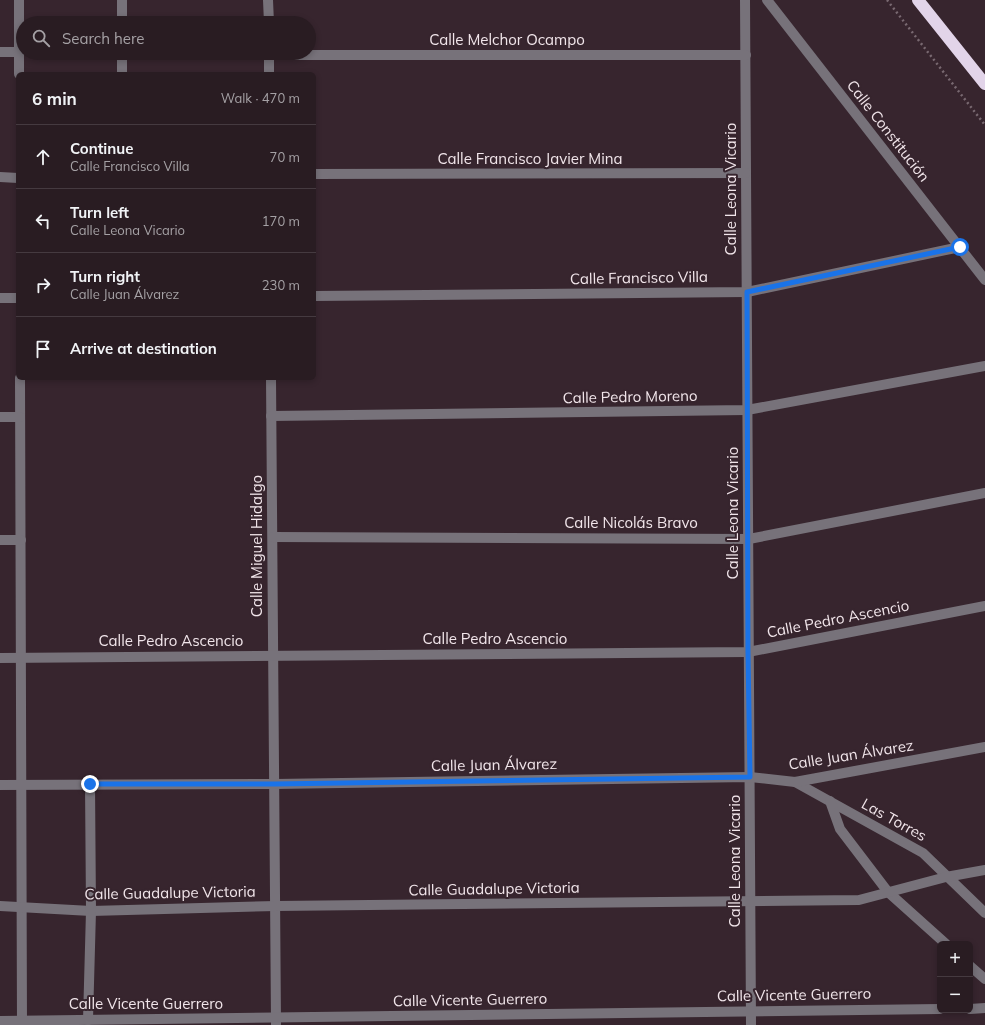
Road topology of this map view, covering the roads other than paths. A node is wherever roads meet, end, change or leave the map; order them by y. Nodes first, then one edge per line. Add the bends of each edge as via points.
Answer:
1 (19, 0) edge
2 (122, 0) edge
3 (268, 0) edge
4 (745, 0) edge
5 (767, 0) edge
6 (918, 0) edge
7 (19, 16) edge
8 (122, 16) edge
9 (268, 16) edge
10 (0, 52) edge
11 (16, 52) edge
12 (316, 54) edge
13 (746, 56) junction
14 (19, 60) edge
15 (122, 60) edge
16 (269, 60) edge
17 (19, 72) edge
18 (122, 72) edge
19 (269, 72) edge
20 (985, 84) edge
21 (746, 173) junction
22 (316, 174) edge
23 (0, 178) edge
24 (16, 178) edge
25 (960, 247) junction
26 (985, 280) edge
27 (747, 292) junction
28 (316, 296) edge
29 (0, 298) edge
30 (16, 298) edge
31 (985, 366) edge
32 (20, 380) edge
33 (271, 380) edge
34 (747, 410) junction
35 (271, 416) junction
36 (0, 418) edge
37 (20, 418) junction
38 (985, 493) edge
39 (273, 537) junction
40 (748, 539) junction
41 (0, 540) edge
42 (21, 540) junction
43 (985, 606) edge
44 (748, 652) junction
45 (272, 656) junction
46 (20, 657) junction
47 (0, 658) edge
48 (985, 747) edge
49 (750, 777) junction
50 (795, 782) junction
51 (90, 784) junction
52 (275, 784) junction
53 (0, 785) edge
54 (22, 785) junction
55 (830, 801) junction
56 (985, 870) edge
57 (946, 877) junction
58 (888, 892) junction
59 (751, 902) junction
60 (0, 906) edge
61 (22, 906) junction
62 (276, 906) junction
63 (91, 911) junction
64 (985, 913) edge
65 (943, 941) edge
66 (973, 969) edge
67 (985, 979) edge
68 (985, 1008) edge
69 (937, 1009) edge
70 (973, 1009) edge
71 (751, 1011) junction
72 (0, 1020) edge
73 (88, 1020) junction
74 (276, 1022) edge
75 (22, 1023) edge
76 (751, 1025) edge

1 - 7 street
2 - 8 street
3 - 9 street
4 - 13 street, Calle Leona Vicario
5 - 25 street, Calle Constitución
6 - 20 highway
10 - 11 street
12 - 13 street, Calle Melchor Ocampo
13 - 21 street, Calle Leona Vicario
14 - 17 street
15 - 18 street
16 - 19 street
21 - 22 street, Calle Francisco Javier Mina
21 - 27 street, Calle Leona Vicario
23 - 24 street
25 - 26 street, Calle Constitución
25 - 27 street, Calle Francisco Villa
27 - 28 street, Calle Francisco Villa
27 - 34 street, Calle Leona Vicario
29 - 30 street
31 - 34 street, Calle Pedro Moreno
32 - 37 street
33 - 35 street, Calle Miguel Hidalgo
34 - 35 street, Calle Pedro Moreno
34 - 40 street, Calle Leona Vicario
35 - 39 street, Calle Miguel Hidalgo
36 - 37 street
37 - 42 street
38 - 40 street, Calle Nicolás Bravo
39 - 40 street, Calle Nicolás Bravo
39 - 45 street, Calle Miguel Hidalgo
40 - 44 street, Calle Leona Vicario
41 - 42 street
42 - 46 street
43 - 44 street, Calle Pedro Ascencio
44 - 45 street, Calle Pedro Ascencio
44 - 49 street, Calle Leona Vicario
45 - 46 street, Calle Pedro Ascencio
45 - 52 street, Calle Miguel Hidalgo
46 - 47 street, Calle Pedro Ascencio
46 - 54 street
48 - 50 street, Calle Juan Álvarez
49 - 50 street, Calle Juan Álvarez
49 - 52 street, Calle Juan Álvarez
49 - 59 street, Calle Leona Vicario
50 - 55 street, Las Torres
51 - 52 street, Calle Juan Álvarez
51 - 54 street, Calle Juan Álvarez
51 - 63 street
52 - 62 street, Calle Miguel Hidalgo
53 - 54 street, Calle Juan Álvarez
54 - 61 street
55 - 57 street, Las Torres via 923,853
55 - 58 street via 840,829
56 - 57 street, Calle Guadalupe Victoria
57 - 58 street, Calle Guadalupe Victoria
57 - 64 street, Las Torres
58 - 59 street, Calle Guadalupe Victoria via 859,900
58 - 65 street
59 - 62 street, Calle Guadalupe Victoria
59 - 71 street, Calle Leona Vicario
60 - 61 street, Calle Guadalupe Victoria
61 - 63 street, Calle Guadalupe Victoria
61 - 75 street
62 - 63 street, Calle Guadalupe Victoria
62 - 74 street, Calle Miguel Hidalgo
63 - 73 street
66 - 67 street
68 - 70 street
69 - 71 street, Calle Vicente Guerrero
71 - 74 street, Calle Vicente Guerrero
71 - 76 street, Calle Leona Vicario
72 - 75 street, Calle Vicente Guerrero
73 - 74 street, Calle Vicente Guerrero
73 - 75 street, Calle Vicente Guerrero

